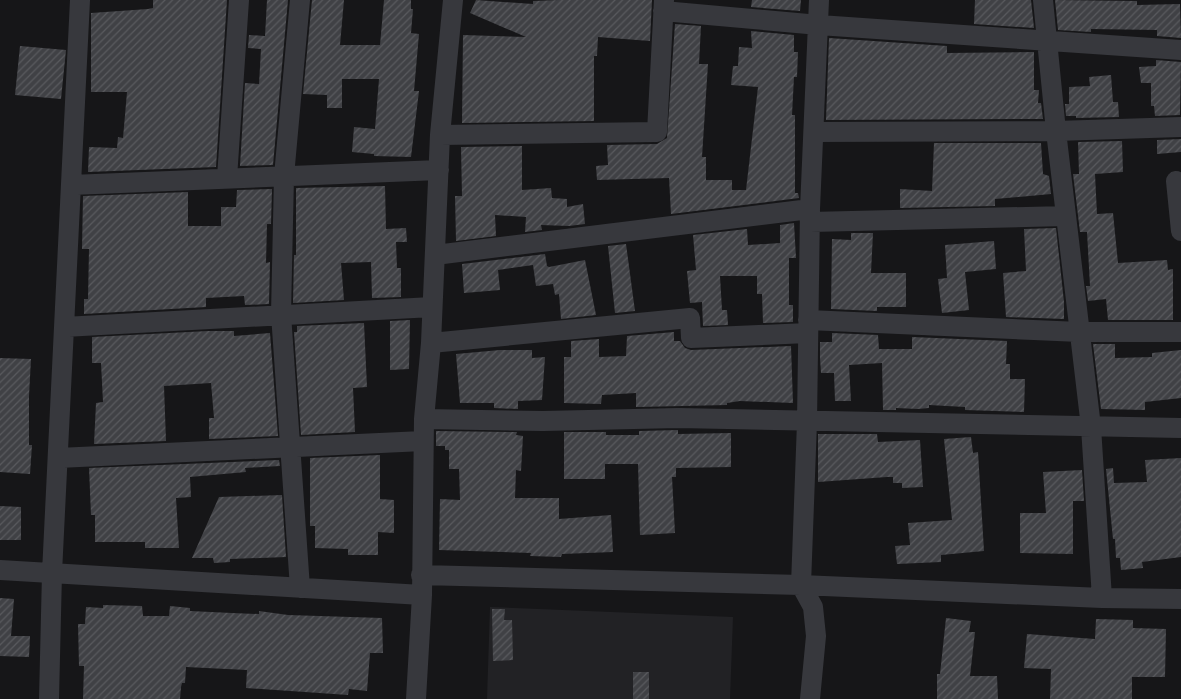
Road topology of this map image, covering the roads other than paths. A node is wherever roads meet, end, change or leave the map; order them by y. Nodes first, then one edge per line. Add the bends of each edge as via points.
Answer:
1 (80, 0) edge
2 (239, 0) edge
3 (300, 0) edge
4 (453, 0) edge
5 (819, 0) edge
6 (1043, 0) edge
7 (664, 6) edge
8 (819, 25) junction
9 (1046, 40) junction
10 (1181, 50) edge
11 (1181, 127) edge
12 (1056, 131) junction
13 (814, 132) junction
14 (440, 135) junction
15 (439, 170) junction
16 (284, 176) junction
17 (228, 178) junction
18 (1176, 181) dead end
19 (71, 184) junction
20 (810, 216) junction
21 (1066, 216) junction
22 (1181, 231) edge
23 (436, 255) junction
24 (432, 306) junction
25 (281, 314) junction
26 (808, 326) junction
27 (64, 328) junction
28 (1080, 332) junction
29 (1181, 332) edge
30 (431, 343) junction
31 (424, 419) junction
32 (807, 422) junction
33 (1091, 427) junction
34 (1181, 428) edge
35 (423, 441) junction
36 (292, 446) junction
37 (58, 458) junction
38 (0, 570) edge
39 (52, 573) junction
40 (421, 575) junction
41 (801, 585) junction
42 (300, 588) junction
43 (422, 595) junction
44 (1102, 598) junction
45 (1181, 599) edge
46 (49, 699) edge
47 (416, 699) edge
48 (810, 699) edge

1 - 19 street
2 - 17 street
3 - 16 street
4 - 14 street
5 - 8 street
6 - 9 street
7 - 8 street
7 - 14 street via 657,132
8 - 9 street
8 - 13 street
9 - 10 street
9 - 12 street
11 - 12 street
12 - 13 street
12 - 21 street
13 - 20 street
14 - 15 street
15 - 16 street
15 - 23 street
16 - 17 street
16 - 25 street
17 - 19 street
18 - 22 street
19 - 27 street
20 - 21 street
20 - 23 street
20 - 26 street
21 - 28 street
23 - 24 street
24 - 25 street
24 - 30 street
25 - 27 street
25 - 36 street
26 - 28 street
26 - 30 street via 691,338 690,318
26 - 32 street
27 - 37 street
28 - 29 street
28 - 33 street
30 - 31 street
31 - 32 street via 679,418
31 - 35 street
32 - 33 street
32 - 41 street
33 - 34 street
33 - 44 street
35 - 36 street
35 - 40 street
36 - 37 street
36 - 42 street
37 - 39 street
38 - 39 street
39 - 42 street
39 - 46 street
40 - 41 street
40 - 43 street
41 - 44 street
41 - 48 street via 813,608 816,636
42 - 43 street
43 - 47 street
44 - 45 street

